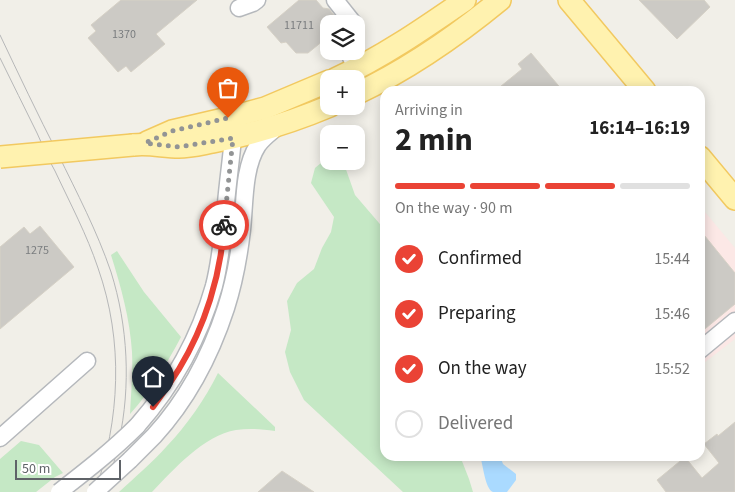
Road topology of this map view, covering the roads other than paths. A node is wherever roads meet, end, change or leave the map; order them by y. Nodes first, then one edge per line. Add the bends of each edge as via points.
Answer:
1 (256, 0) edge
2 (335, 0) edge
3 (465, 0) edge
4 (500, 0) edge
5 (569, 0) edge
6 (239, 8) dead end
7 (347, 15) edge
8 (365, 55) edge
9 (352, 60) edge
10 (343, 70) edge
11 (320, 85) edge
12 (641, 86) edge
13 (365, 90) edge
14 (265, 108) junction
15 (320, 110) edge
16 (282, 124) junction
17 (233, 138) junction
18 (139, 144) junction
19 (0, 157) edge
20 (705, 163) edge
21 (735, 199) edge
22 (735, 320) edge
23 (705, 346) edge
24 (87, 361) dead end
25 (0, 438) edge
26 (59, 492) edge
27 (95, 492) edge

1 - 6 street
2 - 7 street
3 - 8 main road via 407,39
4 - 13 main road via 430,53
5 - 12 main road
9 - 10 main road
11 - 14 main road
14 - 17 street via 245,122
14 - 18 main road via 172,131
15 - 16 main road
16 - 17 main road
16 - 27 street, bridge via 258,146 248,169 232,288 200,370 155,435
17 - 18 main road via 179,147
17 - 26 street, bridge via 224,231 216,273 204,315 186,357 168,387 137,426
18 - 19 main road, bridge
20 - 21 main road
22 - 23 street
24 - 25 street

